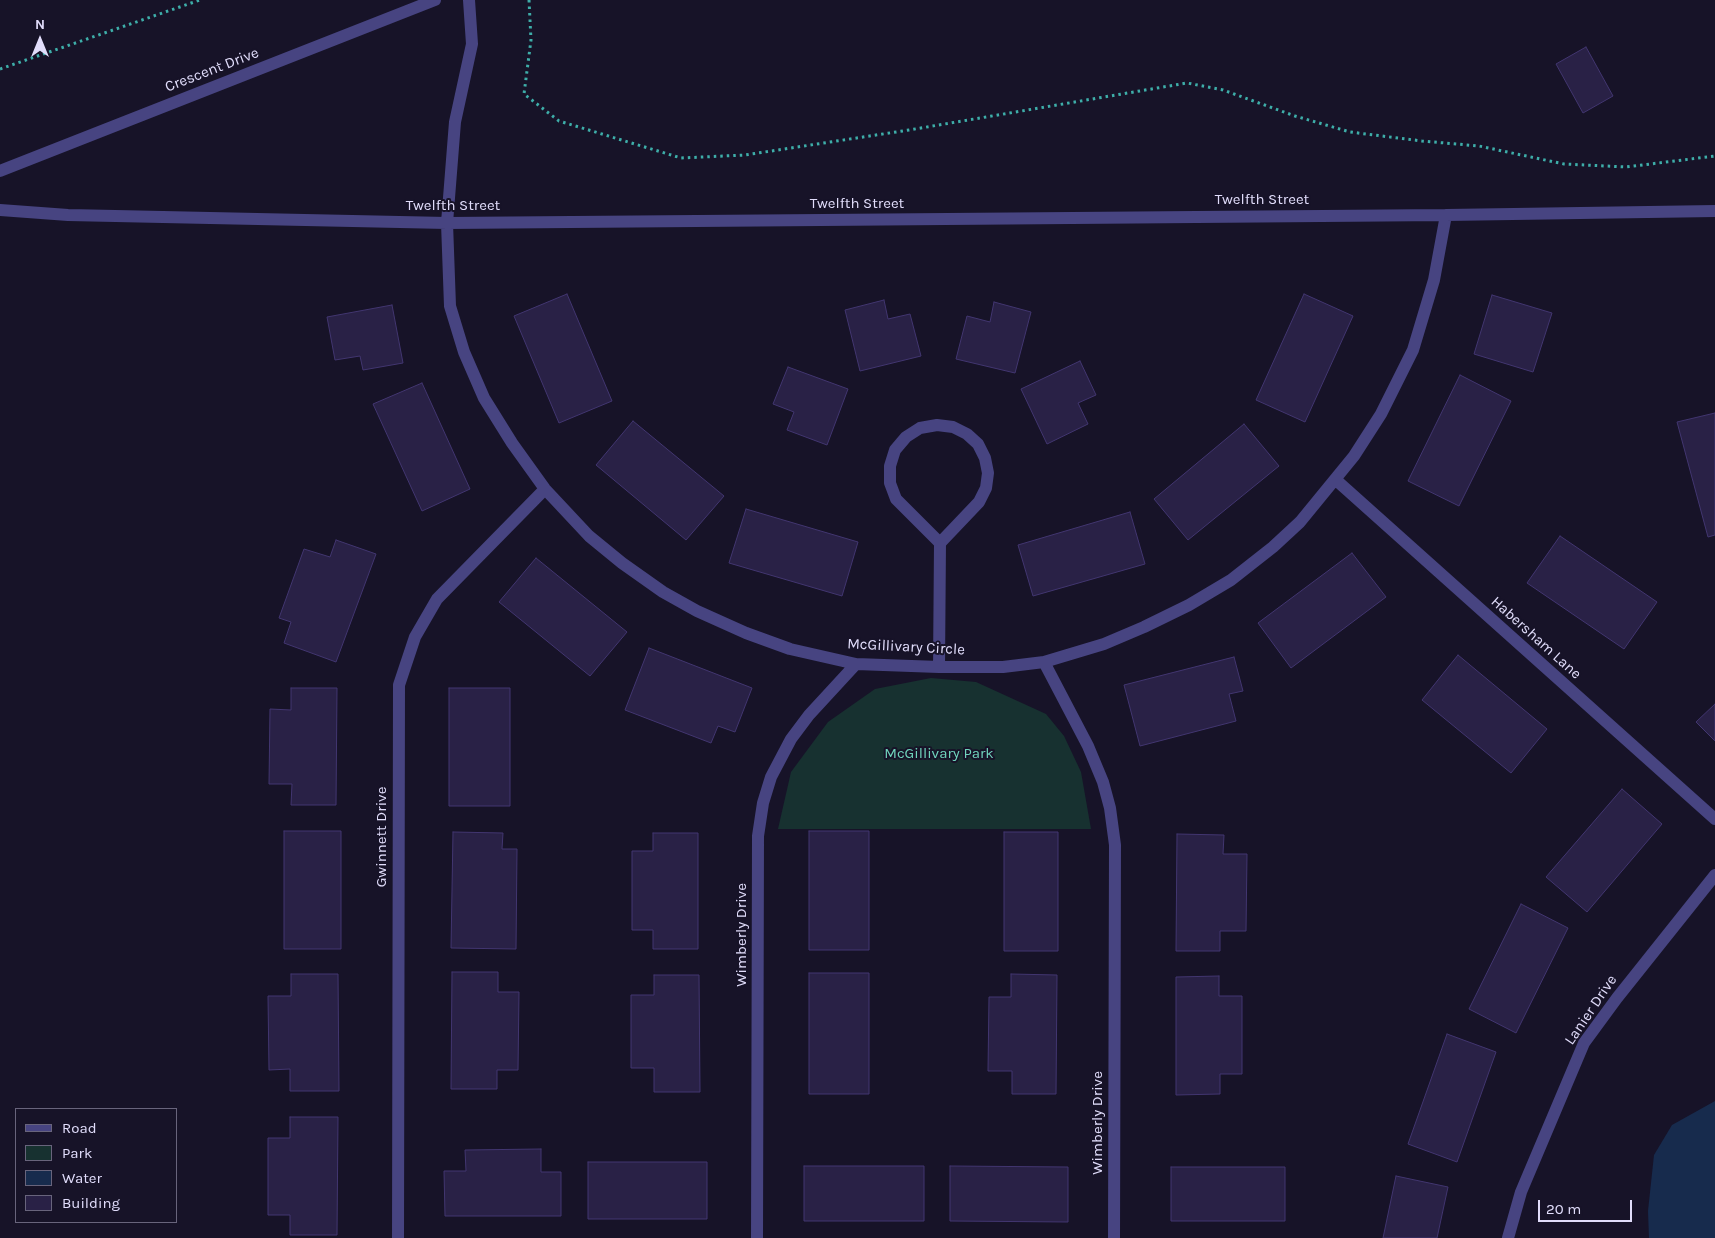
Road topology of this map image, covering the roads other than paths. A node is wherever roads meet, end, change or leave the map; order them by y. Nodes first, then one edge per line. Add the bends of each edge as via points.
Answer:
1 (435, 0) edge
2 (469, 0) edge
3 (0, 170) edge
4 (0, 210) edge
5 (1715, 211) edge
6 (1446, 215) junction
7 (447, 223) junction
8 (1336, 480) junction
9 (545, 489) junction
10 (940, 543) junction
11 (1044, 662) junction
12 (856, 664) junction
13 (939, 667) junction
14 (1715, 819) edge
15 (1715, 876) edge
16 (398, 1238) edge
17 (757, 1238) edge
18 (1114, 1238) edge
19 (1508, 1238) edge

1 - 3 street, Crescent Drive
2 - 7 street, McGillivary Circle via 472,44 455,122
4 - 7 street, Twelfth Street via 68,215
5 - 6 street, Twelfth Street
6 - 7 street, Twelfth Street
6 - 8 street, McGillivary Circle via 1434,280 1413,350 1382,414
7 - 9 street, McGillivary Circle via 450,306 464,352 484,398
8 - 11 street, McGillivary Circle via 1300,522 1231,580 1144,628
8 - 14 street, Habersham Lane
9 - 12 street, McGillivary Circle via 588,536 663,592 696,611 790,649
9 - 16 street, Gwinnett Drive via 437,599 415,637 399,685
10 - 10 street via 979,502 986,488 988,473 978,444 952,427 937,425 920,428 906,437 890,466 890,483 896,499
10 - 13 street
11 - 13 street, McGillivary Circle via 1003,667
11 - 18 street, Wimberly Drive via 1103,782 1115,845
12 - 13 street, McGillivary Circle
12 - 17 street, Wimberly Drive via 791,739 771,777 763,803 758,836
15 - 19 street, Lanier Drive via 1584,1043 1521,1192

